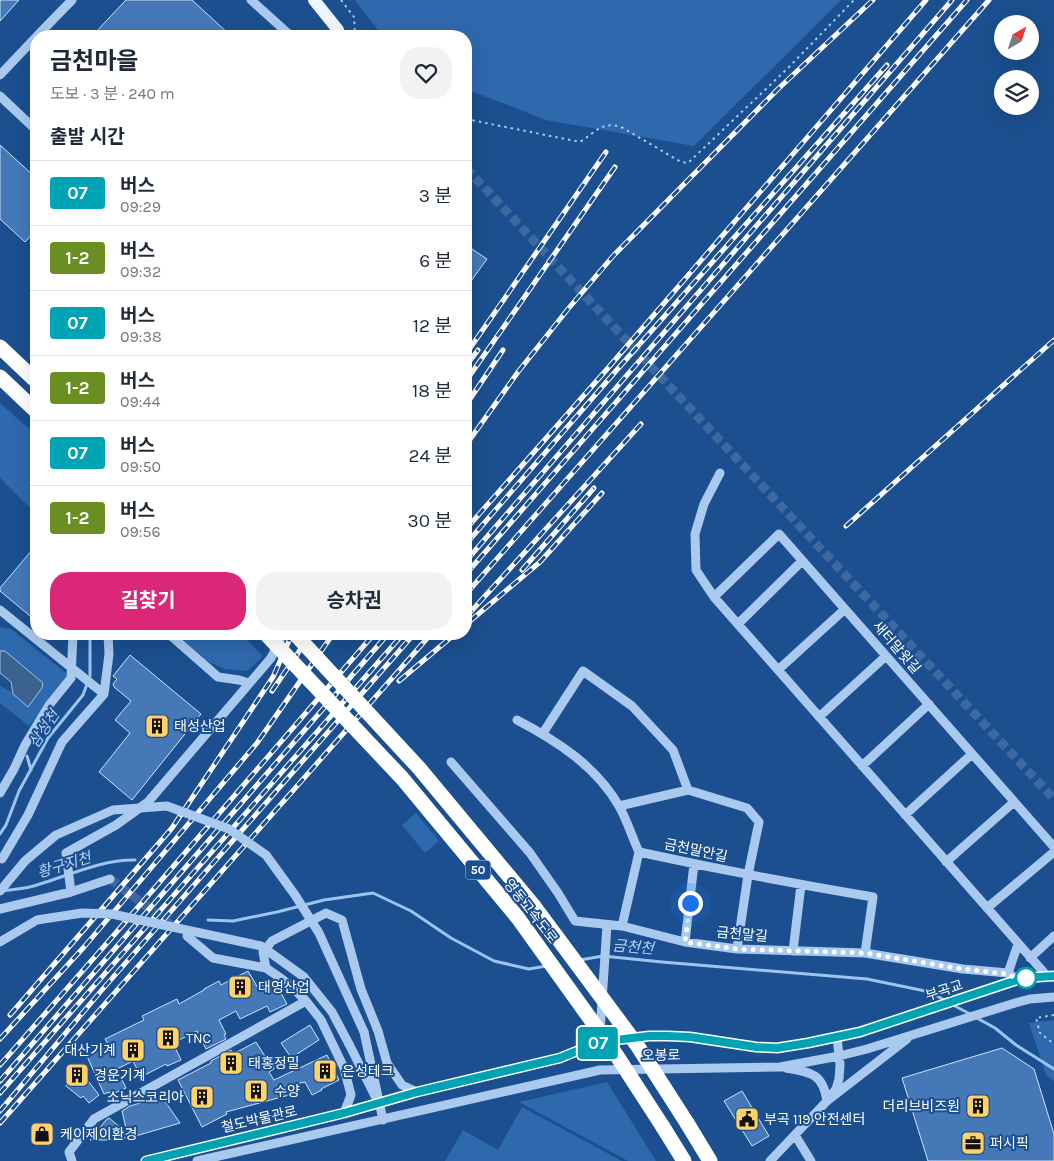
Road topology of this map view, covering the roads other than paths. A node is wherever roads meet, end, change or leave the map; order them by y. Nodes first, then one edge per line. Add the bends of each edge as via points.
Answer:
1 (72, 0) edge
2 (251, 0) edge
3 (314, 0) edge
4 (44, 30) edge
5 (283, 30) edge
6 (338, 30) dead end
7 (30, 44) edge
8 (0, 75) edge
9 (0, 96) edge
10 (30, 124) edge
11 (0, 347) edge
12 (30, 375) edge
13 (0, 377) edge
14 (30, 405) edge
15 (720, 473) dead end
16 (802, 560) junction
17 (714, 597) junction
18 (845, 608) junction
19 (0, 610) edge
20 (738, 624) junction
21 (30, 635) edge
22 (37, 640) edge
23 (73, 640) edge
24 (108, 640) edge
25 (176, 640) edge
26 (272, 640) edge
27 (280, 640) edge
28 (301, 640) edge
29 (886, 656) junction
30 (71, 668) junction
31 (778, 670) junction
32 (249, 684) junction
33 (104, 694) junction
34 (929, 704) junction
35 (819, 717) junction
36 (517, 720) dead end
37 (543, 733) junction
38 (972, 754) junction
39 (451, 762) dead end
40 (862, 766) junction
41 (688, 790) junction
42 (0, 793) edge
43 (1014, 802) junction
44 (619, 806) junction
45 (905, 815) junction
46 (1054, 847) edge
47 (639, 852) junction
48 (1054, 852) edge
49 (2, 859) dead end
50 (946, 862) junction
51 (694, 864) junction
52 (748, 875) junction
53 (110, 879) dead end
54 (801, 885) junction
55 (0, 891) edge
56 (71, 892) junction
57 (986, 908) junction
58 (0, 909) edge
59 (607, 925) junction
60 (622, 926) junction
61 (188, 936) dead end
62 (1054, 936) edge
63 (0, 942) edge
64 (685, 942) junction
65 (1018, 944) junction
66 (737, 949) junction
67 (794, 951) junction
68 (865, 953) junction
69 (1030, 958) junction
70 (266, 968) junction
71 (1008, 974) junction
72 (1051, 976) edge
73 (1018, 980) junction
74 (1054, 997) edge
75 (306, 1001) junction
76 (901, 1018) joint
77 (911, 1036) junction
78 (836, 1037) junction
79 (599, 1042) junction
80 (839, 1056) junction
81 (780, 1067) junction
82 (417, 1092) junction
83 (827, 1101) junction
84 (379, 1103) junction
85 (344, 1113) junction
86 (384, 1120) junction
87 (795, 1135) junction
88 (72, 1161) edge
89 (146, 1161) edge
90 (197, 1161) edge
91 (684, 1161) edge
92 (710, 1161) edge
93 (770, 1161) edge
94 (811, 1161) edge

1 - 4 street
2 - 5 street
3 - 6 main road
7 - 8 street
9 - 10 street
11 - 12 highway
13 - 14 highway
15 - 17 street via 704,504 695,534 696,570
16 - 17 street, 새터말윗길 via 779,534
16 - 18 street, 새터말윗길
16 - 20 street
17 - 20 street
18 - 29 street, 새터말윗길
18 - 31 street
19 - 21 street
20 - 31 street
22 - 30 street
23 - 30 street
24 - 33 street
25 - 32 street via 218,676
26 - 91 highway, 영동고속도로 / 50, bridge via 402,778 518,918 617,1056
27 - 32 street via 271,658
28 - 92 highway, 영동고속도로 / 50, bridge via 419,768 533,904 637,1045
29 - 34 street, 새터말윗길
29 - 35 street
30 - 33 street
30 - 42 street via 71,678 40,720
31 - 35 street
32 - 56 street via 148,802 116,825 66,853
33 - 49 street via 62,742 28,815
34 - 38 street, 새터말윗길
34 - 40 street
35 - 40 street
36 - 37 street
37 - 41 street via 583,671 632,706 673,750
37 - 44 street via 566,748 603,782
38 - 43 street, 새터말윗길
38 - 45 street
39 - 59 street, 금천말길 via 530,853 575,921
40 - 45 street
41 - 44 street
41 - 52 street via 747,808 759,822
43 - 46 street, 새터말윗길
43 - 50 street
44 - 47 street
45 - 50 street
47 - 51 street, 금천말안길
47 - 60 street
48 - 57 street
50 - 57 street
51 - 52 street, 금천말안길
51 - 64 street
52 - 54 street, 금천말안길
52 - 66 street
53 - 56 street
54 - 67 street
54 - 68 street, 금천말안길 via 873,897
55 - 84 street, bridge via 25,861 56,835 113,810 167,806 229,829 266,855 319,933 364,1032
56 - 58 street
57 - 65 street
59 - 60 street, 금천말길
59 - 79 street
60 - 64 street, 금천말길
61 - 70 street via 213,958
62 - 69 street
63 - 84 street, bridge via 37,920 82,913 112,914 261,946 304,977 332,1012
64 - 66 street, 금천말길
65 - 69 street
65 - 71 street
66 - 67 street, 금천말길
67 - 68 street, 금천말길
68 - 71 street, 금천말길
69 - 72 street
70 - 75 street
70 - 82 street via 263,952 272,941 326,913 342,920 360,989 378,1031 387,1063 402,1085
71 - 73 street, 금천말길
72 - 73 street
73 - 76 street, 부곡교
74 - 77 street via 1015,1002
75 - 85 street via 321,1020 344,1068 351,1095
75 - 88 street via 94,1119 69,1152
76 - 78 street, 오봉로
77 - 80 street, 오봉로
77 - 83 street
78 - 79 street, 오봉로 via 777,1048 668,1036
78 - 80 street
79 - 82 street, 오봉로 via 560,1058
80 - 81 street, 오봉로
80 - 83 street via 839,1079 836,1090
81 - 83 street via 809,1072 819,1079 826,1090
81 - 86 street, 오봉로 via 600,1070
82 - 84 street, 오봉로
83 - 87 street
84 - 85 street, 철도박물관로
84 - 86 street
85 - 89 street, 철도박물관로
86 - 90 street, 철도박물관로
87 - 93 street
87 - 94 street

